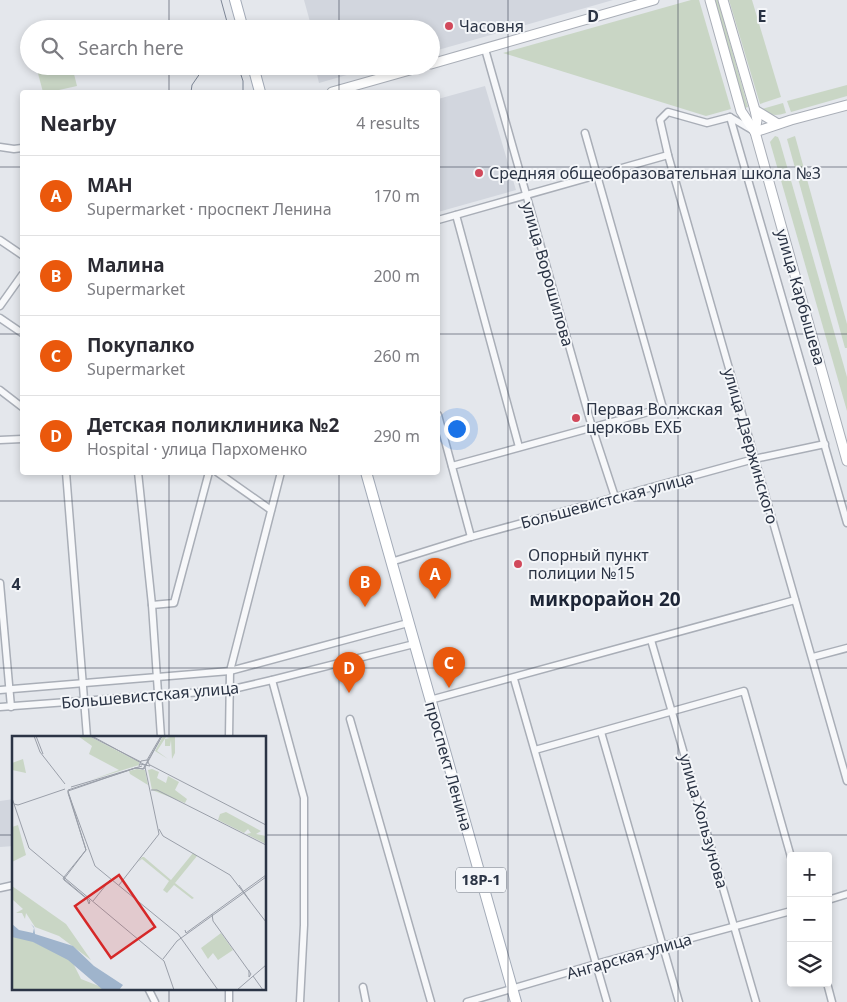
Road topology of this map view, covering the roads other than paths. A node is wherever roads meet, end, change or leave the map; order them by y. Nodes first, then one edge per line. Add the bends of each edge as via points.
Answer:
1 (235, 0) edge
2 (654, 0) edge
3 (710, 0) edge
4 (723, 0) edge
5 (241, 20) edge
6 (485, 49) junction
7 (440, 62) edge
8 (255, 75) edge
9 (395, 75) edge
10 (259, 90) edge
11 (347, 90) edge
12 (847, 105) edge
13 (755, 110) junction
14 (730, 117) junction
15 (778, 124) junction
16 (755, 132) junction
17 (585, 133) dead end
18 (0, 147) edge
19 (20, 148) edge
20 (668, 155) junction
21 (597, 175) junction
22 (526, 195) junction
23 (456, 215) junction
24 (440, 219) edge
25 (0, 240) edge
26 (20, 255) edge
27 (20, 277) edge
28 (0, 306) edge
29 (0, 318) edge
30 (20, 332) edge
31 (0, 390) edge
32 (20, 405) edge
33 (440, 422) edge
34 (592, 428) junction
35 (20, 439) edge
36 (0, 440) edge
37 (825, 444) junction
38 (520, 447) junction
39 (754, 459) junction
40 (847, 461) edge
41 (452, 466) junction
42 (66, 475) edge
43 (138, 475) edge
44 (208, 475) edge
45 (221, 475) edge
46 (280, 475) edge
47 (367, 475) edge
48 (615, 498) junction
49 (271, 510) junction
50 (847, 523) edge
51 (471, 537) junction
52 (391, 562) junction
53 (0, 583) edge
54 (795, 600) junction
55 (152, 605) junction
56 (408, 623) junction
57 (652, 640) junction
58 (414, 644) junction
59 (847, 648) edge
60 (813, 657) junction
61 (230, 671) junction
62 (156, 677) junction
63 (514, 679) junction
64 (272, 680) junction
65 (82, 683) junction
66 (9, 689) junction
67 (0, 690) edge
68 (229, 690) junction
69 (157, 695) junction
70 (430, 700) junction
71 (83, 701) junction
72 (0, 707) edge
73 (11, 707) junction
74 (673, 711) junction
75 (350, 719) dead end
76 (601, 732) junction
77 (87, 736) edge
78 (161, 736) edge
79 (230, 736) edge
80 (535, 750) junction
81 (847, 781) edge
82 (790, 852) edge
83 (847, 894) edge
84 (832, 899) edge
85 (787, 912) edge
86 (734, 927) junction
87 (662, 946) junction
88 (596, 964) junction
89 (363, 987) dead end
90 (828, 987) edge
91 (512, 989) junction
92 (149, 990) edge
93 (155, 1002) edge
94 (300, 1002) edge
95 (366, 1002) edge
96 (431, 1002) edge
97 (467, 1002) edge
98 (516, 1002) edge
99 (607, 1002) edge
100 (679, 1002) edge
101 (756, 1002) edge
102 (832, 1002) edge

1 - 5 main road
2 - 6 street
3 - 16 street, улица Карбышева via 741,111
4 - 13 street, улица Карбышева
6 - 7 street
6 - 22 street, улица Ворошилова
8 - 10 main road
9 - 11 street
12 - 15 street
13 - 15 street
13 - 16 street, улица Карбышева
14 - 16 street
14 - 20 street, улица Дзержинского via 707,123 668,112 660,120
14 - 37 street
15 - 16 street
16 - 40 street, улица Карбышева
17 - 21 street
18 - 19 street
20 - 21 street
20 - 39 street, улица Дзержинского
21 - 22 street
21 - 34 street via 663,408
22 - 23 street
22 - 34 street, улица Ворошилова
23 - 24 street
23 - 38 street
25 - 26 street
27 - 28 street
29 - 30 street
31 - 32 street
33 - 41 street
34 - 38 street
34 - 48 street, улица Ворошилова
35 - 36 street
37 - 39 street, Большевистская улица
37 - 50 street
38 - 41 street
39 - 48 street, Большевистская улица
39 - 54 street, улица Дзержинского
41 - 51 street
42 - 65 street
43 - 55 street
44 - 55 street via 174,603
45 - 49 street
46 - 49 street
47 - 52 main road, проспект Ленина / 18Р-1
48 - 51 street, Большевистская улица
49 - 61 street
51 - 52 street, Большевистская улица
52 - 56 main road, проспект Ленина / 18Р-1
53 - 66 street
54 - 57 street
54 - 60 street, улица Дзержинского
55 - 62 street
56 - 58 main road, проспект Ленина / 18Р-1
56 - 61 street, Большевистская улица
57 - 63 street
57 - 74 street, улица Хользунова
58 - 64 street, Большевистская улица
58 - 70 main road, проспект Ленина / 18Р-1
59 - 60 street
60 - 81 street, улица Дзержинского
61 - 62 street, Большевистская улица
61 - 68 street
62 - 65 street, Большевистская улица
62 - 69 street
63 - 70 street
63 - 80 street
64 - 68 street, Большевистская улица
64 - 94 street via 304,798
65 - 66 street, Большевистская улица
65 - 71 street
66 - 67 street, Большевистская улица
66 - 73 street
68 - 69 street, Большевистская улица
68 - 79 street
69 - 71 street, Большевистская улица
69 - 78 street
70 - 91 main road, проспект Ленина / 18Р-1
71 - 73 street, Большевистская улица
71 - 77 street
72 - 73 street, Большевистская улица
74 - 76 street
74 - 82 street via 744,691
74 - 86 street, улица Хользунова
75 - 96 street
76 - 80 street
76 - 87 street
80 - 88 street
83 - 84 street
85 - 86 street, Ангарская улица
86 - 87 street, Ангарская улица
86 - 101 street, улица Хользунова
87 - 88 street, Ангарская улица
87 - 100 street
88 - 91 street, Ангарская улица
88 - 99 street
89 - 95 street
90 - 102 street
91 - 97 street, Ангарская улица
91 - 98 main road, проспект Ленина / 18Р-1
92 - 93 street

